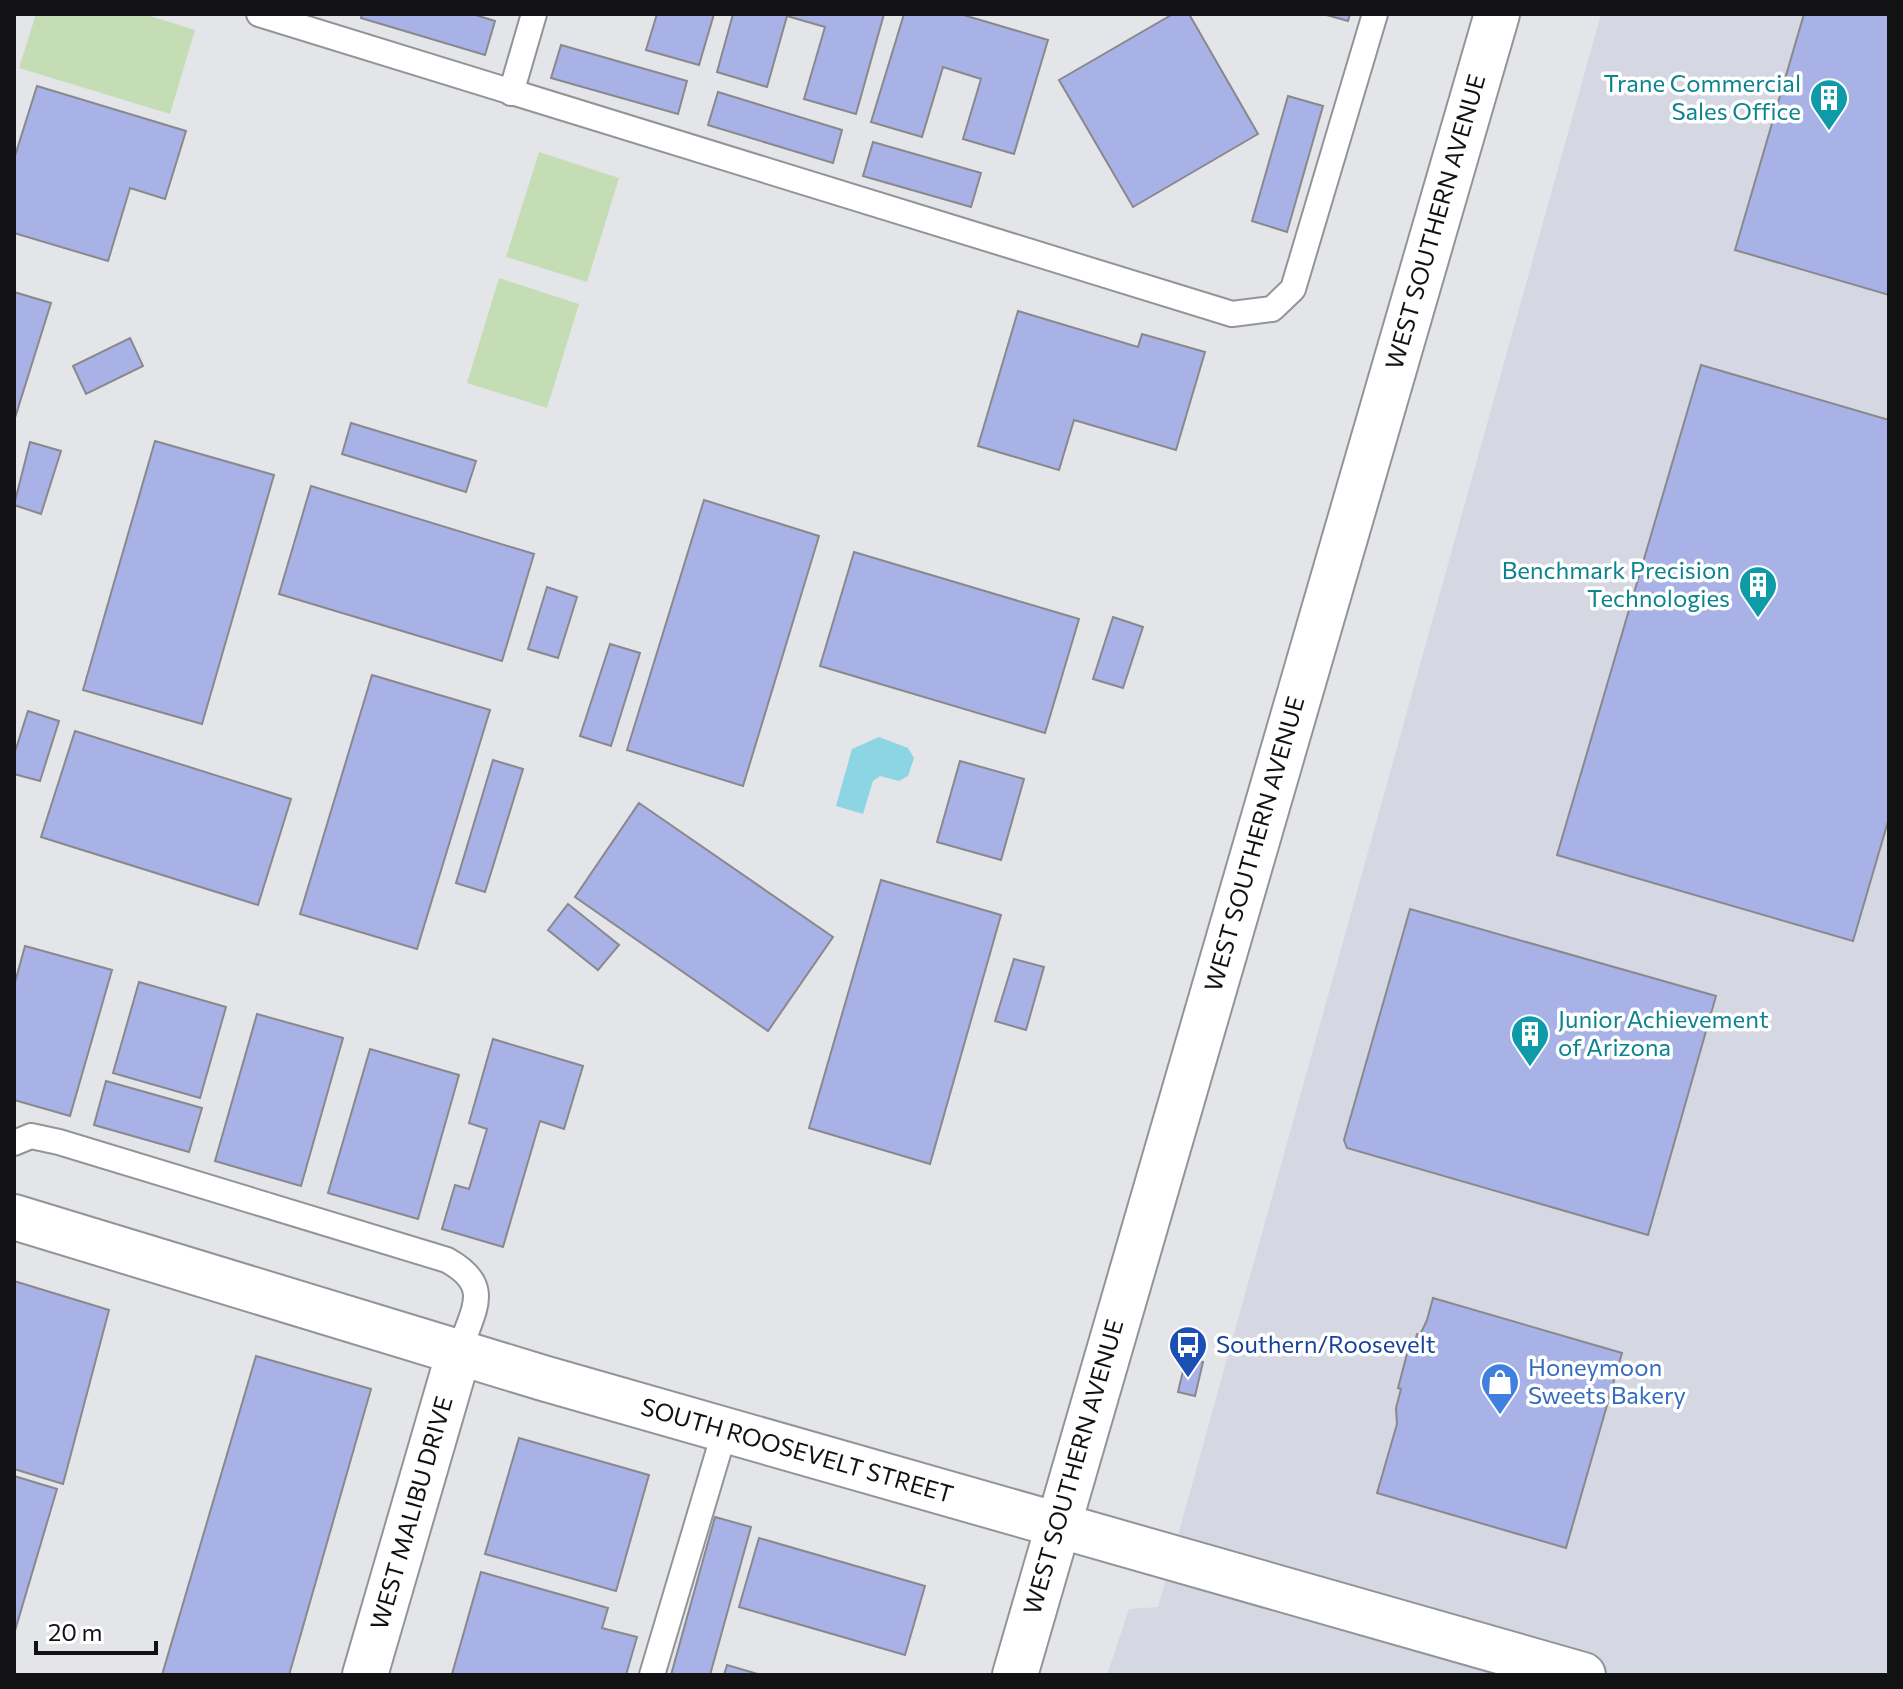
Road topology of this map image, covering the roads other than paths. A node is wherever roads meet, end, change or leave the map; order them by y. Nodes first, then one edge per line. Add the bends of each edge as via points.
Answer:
1 (259, 14) edge
2 (534, 14) edge
3 (1375, 14) edge
4 (1497, 14) edge
5 (511, 93) junction
6 (14, 1143) edge
7 (14, 1217) edge
8 (459, 1352) junction
9 (725, 1430) junction
10 (1057, 1525) junction
11 (365, 1675) edge
12 (652, 1675) edge
13 (1015, 1675) edge
14 (1583, 1675) edge

1 - 5 lane
2 - 5 lane
3 - 5 lane via 1293,289 1272,309 1232,314
4 - 10 street, WEST SOUTHERN AVENUE
6 - 8 lane via 31,1136 59,1142 447,1260 468,1271 476,1284
7 - 8 street, SOUTH ROOSEVELT STREET
8 - 9 street, SOUTH ROOSEVELT STREET
8 - 11 street, WEST MALIBU DRIVE
9 - 10 street, SOUTH ROOSEVELT STREET
9 - 12 lane
10 - 13 street, WEST SOUTHERN AVENUE
10 - 14 street, SOUTH ROOSEVELT STREET

